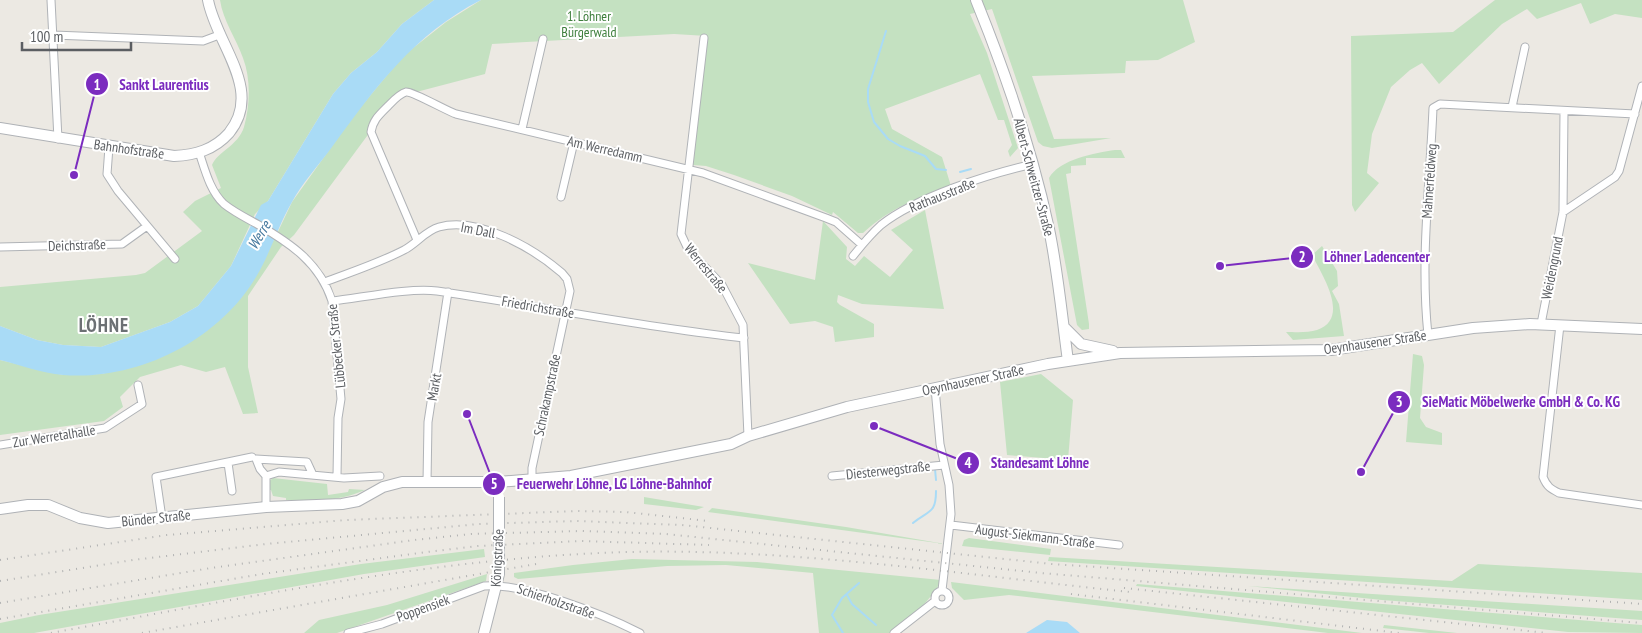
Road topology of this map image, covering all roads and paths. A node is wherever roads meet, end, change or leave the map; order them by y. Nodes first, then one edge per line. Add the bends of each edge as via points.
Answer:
1 (51, 0) edge
2 (208, 0) edge
3 (977, 2) edge
4 (54, 35) junction
5 (219, 35) junction
6 (704, 38) dead end
7 (543, 39) dead end
8 (1525, 47) dead end
9 (1642, 86) edge
10 (1512, 106) junction
11 (1564, 112) junction
12 (1635, 114) junction
13 (0, 128) edge
14 (522, 129) junction
15 (58, 138) junction
16 (574, 142) junction
17 (110, 147) junction
18 (199, 152) junction
19 (1033, 164) junction
20 (689, 169) junction
21 (561, 197) dead end
22 (1563, 212) junction
23 (147, 226) junction
24 (418, 240) junction
25 (862, 245) junction
26 (0, 247) edge
27 (853, 256) dead end
28 (175, 258) dead end
29 (325, 282) junction
30 (448, 292) junction
31 (332, 302) junction
32 (565, 311) junction
33 (1541, 324) junction
34 (1560, 324) junction
35 (1064, 327) junction
36 (1642, 329) edge
37 (1428, 335) junction
38 (744, 338) junction
39 (1120, 353) junction
40 (1068, 361) junction
41 (138, 385) dead end
42 (935, 388) junction
43 (748, 436) junction
44 (0, 445) edge
45 (254, 458) junction
46 (228, 462) junction
47 (944, 465) junction
48 (266, 476) junction
49 (313, 476) junction
50 (337, 476) junction
51 (380, 476) dead end
52 (832, 476) dead end
53 (532, 480) junction
54 (427, 482) junction
55 (499, 482) junction
56 (232, 491) dead end
57 (1642, 505) edge
58 (316, 506) joint
59 (266, 508) junction
60 (0, 509) edge
61 (162, 518) junction
62 (950, 525) junction
63 (1119, 545) dead end
64 (499, 579) junction
65 (942, 590) junction
66 (935, 601) junction
67 (348, 633) edge
68 (484, 633) edge
69 (640, 633) edge
70 (894, 633) edge

1 - 4 street
2 - 5 main road
3 - 19 main road, Albert-Schweitzer-Straße via 1009,86
4 - 5 street via 201,41
4 - 15 street
5 - 18 main road via 240,81 241,106 236,123 224,138
6 - 20 street, Werrestraße
7 - 14 street
8 - 10 street
9 - 12 street
10 - 11 street, Mahnerfeldweg
10 - 37 street, Mahnerfeldweg via 1440,104 1434,108 1424,247
11 - 12 street, Mahnerfeldweg
11 - 22 street, Weidengrund
12 - 22 street via 1615,177
13 - 15 main road, Bahnhofstraße
14 - 16 street, Am Werredamm
14 - 24 street, Am Werredamm via 456,114 437,107 414,92 398,96 374,121 371,132
15 - 17 main road, Bahnhofstraße
16 - 20 street, Am Werredamm
16 - 21 street
17 - 18 main road, Bahnhofstraße via 174,156
17 - 23 street via 107,174
18 - 29 street, Lübbecker Straße via 212,187 223,203 298,249
19 - 25 street, Rathausstraße via 921,202 881,226
19 - 35 main road, Albert-Schweitzer-Straße via 1049,229
20 - 25 street via 836,222
20 - 38 street, Werrestraße via 681,234 688,249 722,285 740,317
22 - 33 street, Weidengrund
23 - 26 street, Deichstraße via 122,244
23 - 28 street
24 - 29 street, Im Dall via 405,249
24 - 32 street, Im Dall via 438,227 451,225 503,234 562,272 570,291
25 - 27 street, Rathausstraße
29 - 31 street, Lübbecker Straße
30 - 31 street, Friedrichstraße via 396,293
30 - 32 street, Friedrichstraße
30 - 54 street, Markt via 428,422
31 - 50 street, Lübbecker Straße via 341,399
32 - 38 street, Friedrichstraße
32 - 53 street, Schrakampstraße
33 - 34 main road, Oeynhausener Straße
33 - 37 main road, Oeynhausener Straße via 1473,328
34 - 36 main road, Oeynhausener Straße
34 - 57 street via 1543,477 1546,484 1560,493
35 - 39 main road via 1081,344
35 - 40 main road, Albert-Schweitzer-Straße
37 - 39 main road, Oeynhausener Straße via 1331,350
38 - 43 street, Werrestraße
39 - 40 main road, Oeynhausener Straße
40 - 42 main road, Oeynhausener Straße
41 - 44 street, Zur Werretalhalle via 142,404 105,428
42 - 43 main road, Oeynhausener Straße via 828,411
42 - 47 street
43 - 53 main road, Oeynhausener Straße via 731,444 571,476
45 - 46 street
45 - 48 street
45 - 49 street via 307,462
46 - 56 street
46 - 61 street via 156,477
47 - 52 street, Diesterwegstraße
47 - 62 street via 949,485
48 - 49 street via 279,472
48 - 59 street
49 - 50 street
50 - 51 street
53 - 55 main road, Oeynhausener Straße
54 - 55 main road, Oeynhausener Straße
54 - 58 main road, Oeynhausener Straße via 392,484 351,503
55 - 64 main road, Königstraße, bridge
58 - 59 main road, Bünder Straße
59 - 61 main road, Bünder Straße
60 - 61 main road, Bünder Straße via 28,504 48,505 80,518 108,523
62 - 63 street, August-Siekmann-Straße
62 - 65 street
64 - 67 street, Poppensiek via 382,624
64 - 68 main road, Königstraße
64 - 69 street, Schierholzstraße
65 - 66 street via 936,593
65 - 66 street via 948,594 948,601 942,605
66 - 70 street

